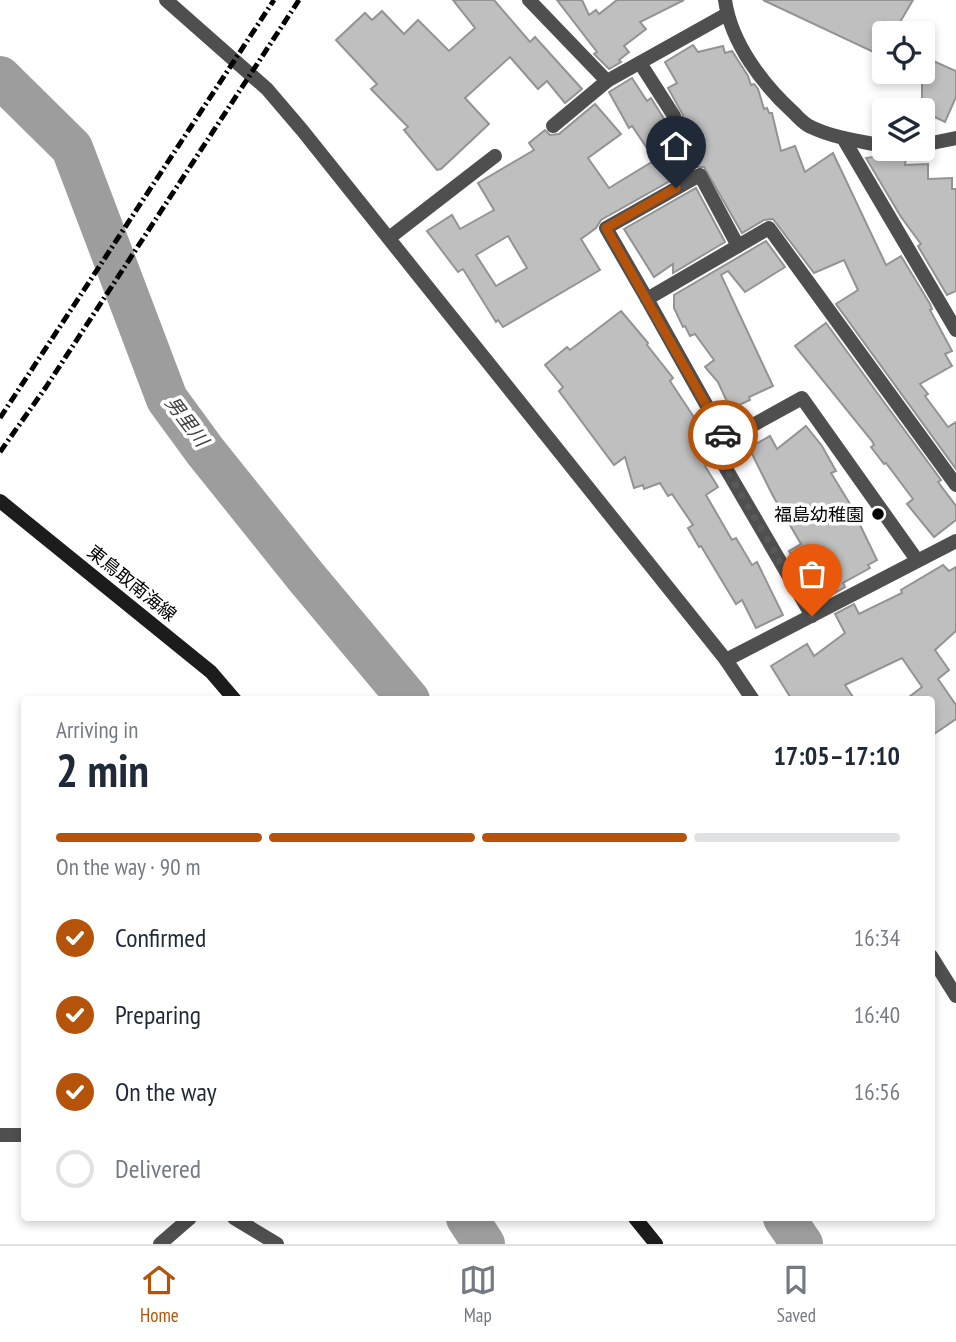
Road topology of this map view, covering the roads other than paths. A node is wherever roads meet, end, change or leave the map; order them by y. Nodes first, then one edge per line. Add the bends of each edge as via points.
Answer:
1 (166, 0) edge
2 (529, 0) edge
3 (726, 7) edge
4 (640, 63) junction
5 (607, 82) junction
6 (674, 116) dead end
7 (553, 126) dead end
8 (843, 138) junction
9 (956, 138) edge
10 (935, 142) edge
11 (872, 144) edge
12 (495, 156) dead end
13 (389, 238) junction
14 (738, 246) junction
15 (647, 299) junction
16 (956, 330) edge
17 (726, 440) junction
18 (956, 485) edge
19 (0, 501) edge
20 (956, 541) edge
21 (917, 561) junction
22 (812, 616) junction
23 (726, 660) junction
24 (232, 696) edge
25 (750, 696) edge
26 (935, 962) edge
27 (956, 996) edge
28 (0, 1135) edge
29 (21, 1135) edge
30 (187, 1221) edge
31 (238, 1221) edge
32 (637, 1221) edge
33 (261, 1240) edge
34 (160, 1244) edge
35 (277, 1244) edge
36 (656, 1244) edge

1 - 13 street via 267,89
2 - 5 street
3 - 4 street
3 - 8 street via 748,57 774,94 808,126
4 - 5 street
4 - 6 street
5 - 7 street
8 - 11 street
8 - 16 street
9 - 10 street
12 - 13 street
13 - 23 street
14 - 15 street
14 - 15 street via 700,175 606,228
14 - 18 street via 769,228
15 - 17 street
17 - 21 street via 802,398
17 - 22 street via 714,448
19 - 24 main road, 東鳥取南海線 via 211,671
20 - 21 street
21 - 22 street
22 - 23 street
23 - 25 street
26 - 27 street
28 - 29 street
30 - 34 street
31 - 33 street
32 - 36 main road
33 - 35 street

